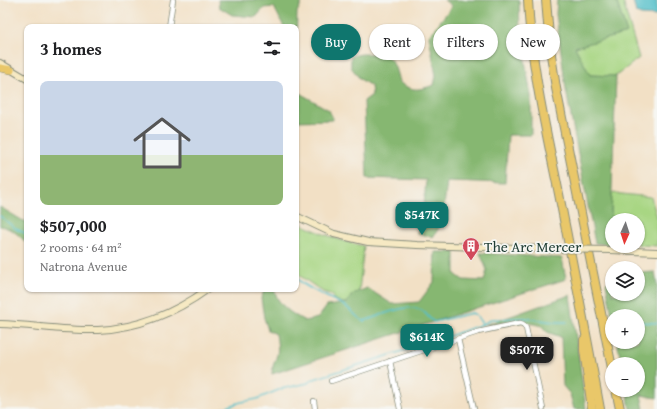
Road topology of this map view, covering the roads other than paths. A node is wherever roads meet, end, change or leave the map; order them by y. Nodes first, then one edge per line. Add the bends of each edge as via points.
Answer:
1 (173, 0) edge
2 (528, 0) edge
3 (546, 0) edge
4 (169, 24) edge
5 (0, 63) edge
6 (0, 68) edge
7 (11, 70) junction
8 (24, 77) edge
9 (299, 217) edge
10 (657, 252) edge
11 (204, 292) edge
12 (0, 324) edge
13 (586, 329) junction
14 (458, 339) junction
15 (610, 357) edge
16 (390, 361) junction
17 (331, 382) dead end
18 (617, 397) edge
19 (314, 401) dead end
20 (316, 409) edge
21 (400, 409) edge
22 (474, 409) edge
23 (544, 409) edge
24 (592, 409) edge
25 (600, 409) edge
26 (620, 409) edge

1 - 4 street
2 - 13 highway via 536,81
3 - 15 highway via 554,75
5 - 7 main road
6 - 7 main road
7 - 8 main road
9 - 10 main road, bridge via 334,234 368,242
11 - 12 main road via 184,305 150,321 122,327 84,330
13 - 24 highway via 584,350
13 - 25 highway
14 - 16 street
14 - 22 street
14 - 23 street via 520,323 524,326
16 - 17 street
16 - 21 street
18 - 26 highway
19 - 20 street

